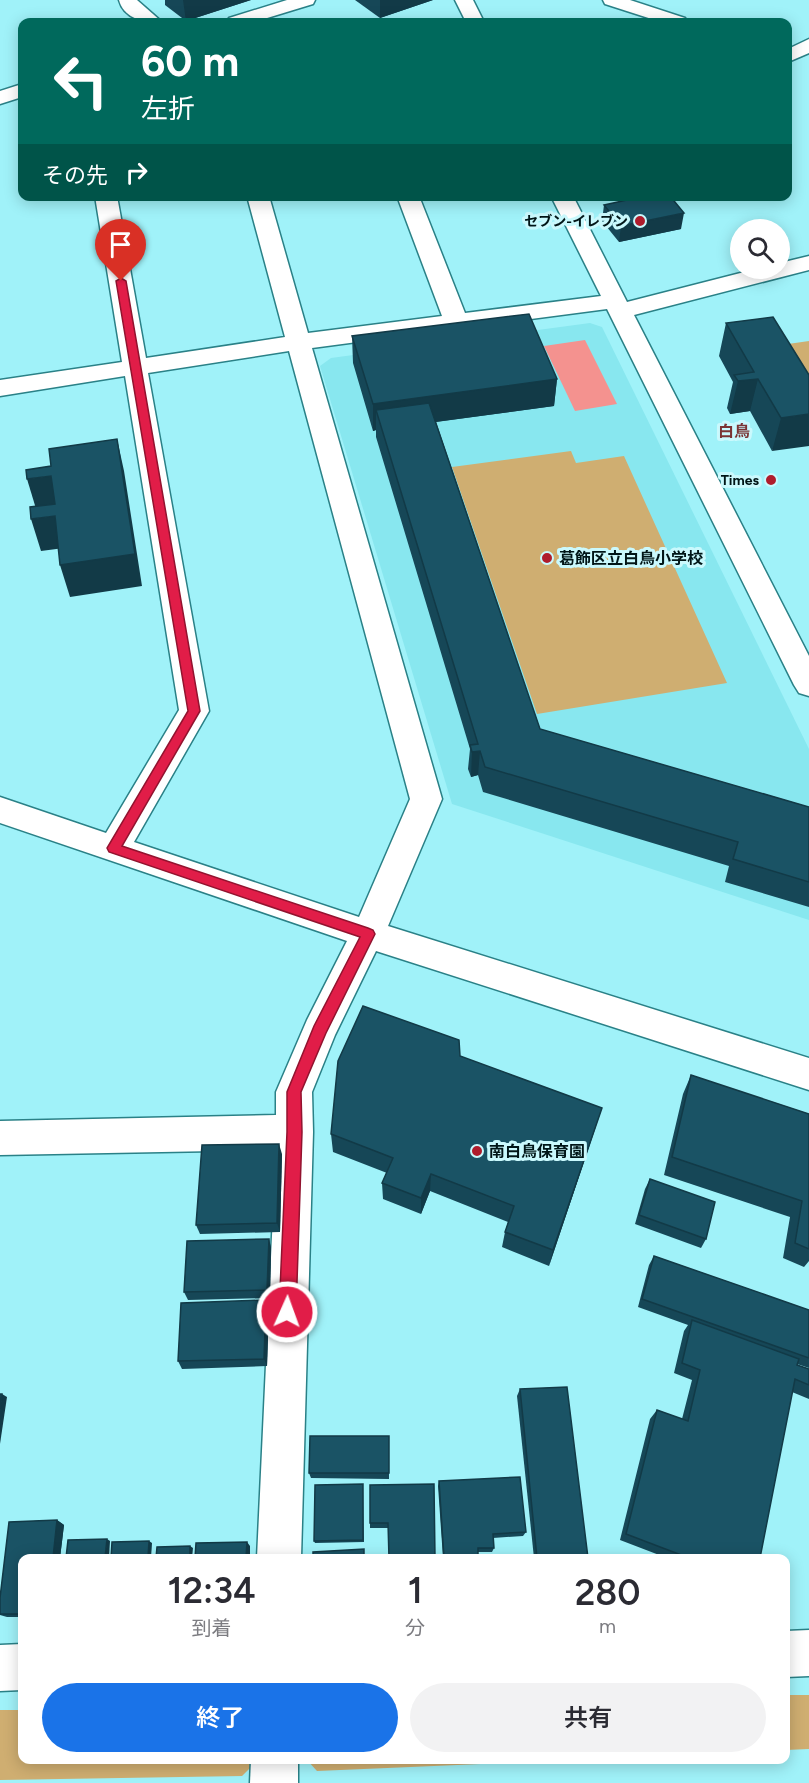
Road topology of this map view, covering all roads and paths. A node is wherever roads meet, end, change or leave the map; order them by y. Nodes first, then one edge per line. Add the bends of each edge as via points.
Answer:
1 (128, 0) edge
2 (464, 0) edge
3 (612, 0) edge
4 (298, 8) edge
5 (148, 18) edge
6 (254, 18) edge
7 (473, 18) edge
8 (666, 18) edge
9 (809, 45) edge
10 (792, 56) edge
11 (792, 60) edge
12 (809, 68) edge
13 (18, 91) edge
14 (0, 98) edge
15 (107, 201) edge
16 (259, 201) edge
17 (410, 201) edge
18 (565, 201) edge
19 (809, 263) edge
20 (618, 306) junction
21 (456, 322) junction
22 (299, 342) junction
23 (135, 365) junction
24 (0, 388) edge
25 (798, 638) edge
26 (809, 685) edge
27 (0, 810) edge
28 (114, 848) junction
29 (368, 934) junction
30 (809, 1074) edge
31 (295, 1132) junction
32 (0, 1138) edge
33 (279, 1554) edge
34 (809, 1653) edge
35 (790, 1654) edge
36 (0, 1668) edge
37 (18, 1668) edge
38 (275, 1764) edge
39 (274, 1783) edge

1 - 5 street
2 - 7 street
3 - 8 street
4 - 6 street
9 - 10 street
11 - 12 street
13 - 14 street
15 - 23 street
16 - 22 street
17 - 21 street
18 - 20 street
19 - 20 street
20 - 21 street
20 - 25 street
21 - 22 street
22 - 23 street
22 - 29 street via 426,799
23 - 24 street
23 - 28 street via 194,711
25 - 26 street
27 - 28 street
28 - 29 street
29 - 30 street
29 - 31 street via 319,1031 294,1092
31 - 32 street
31 - 33 street
34 - 35 street
36 - 37 street
38 - 39 street

